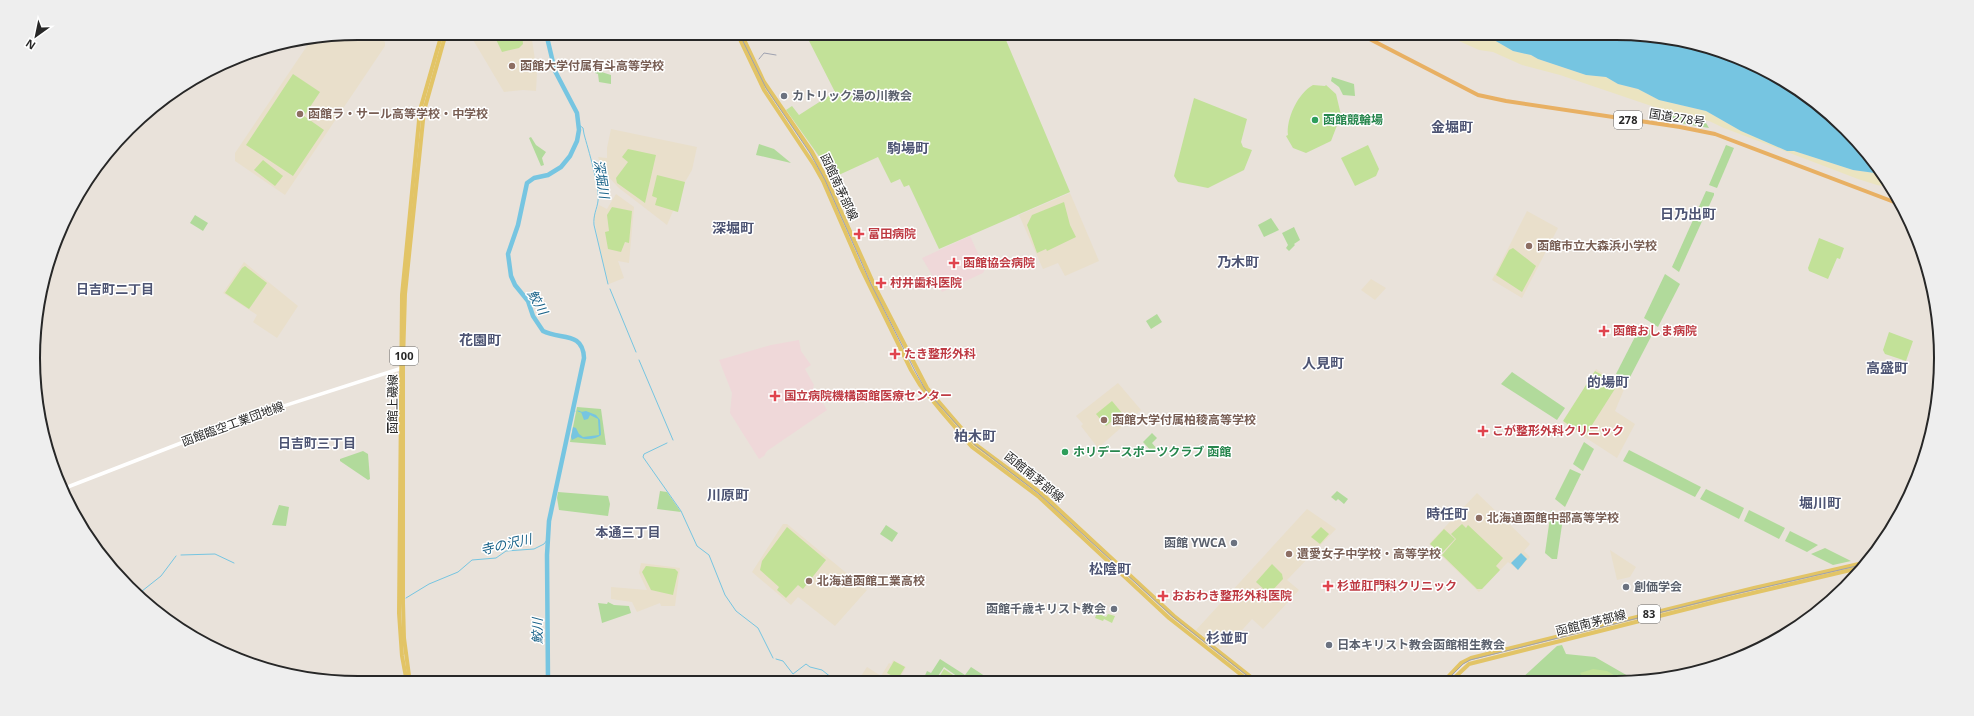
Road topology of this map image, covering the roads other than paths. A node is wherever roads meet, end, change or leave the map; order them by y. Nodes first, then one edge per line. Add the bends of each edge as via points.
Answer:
1 (440, 40) edge
2 (444, 40) edge
3 (739, 40) edge
4 (744, 40) edge
5 (1372, 40) edge
6 (1892, 200) edge
7 (402, 368) junction
8 (67, 487) edge
9 (1858, 564) edge
10 (1854, 569) edge
11 (405, 676) edge
12 (409, 676) edge
13 (1243, 676) edge
14 (1250, 676) edge
15 (1449, 676) edge
16 (1456, 676) edge

1 - 7 main road, 函館上磯線 / 100 via 418,123 402,295
2 - 7 main road, 函館上磯線 / 100 via 426,102 422,126 406,294
3 - 13 main road, 函館南茅部線 via 764,90 812,160 869,284 924,391 972,447 1039,497 1170,618
4 - 14 main road, 函館南茅部線 via 764,82 823,173 876,289 927,388 975,444 1041,493 1174,616
5 - 6 highway, 国道278号 / 278 via 1478,95 1705,132
7 - 8 main road, 函館臨空工業団地線 via 243,419
7 - 11 main road, 函館上磯線 / 100 via 399,609
7 - 12 main road, 函館上磯線 / 100 via 403,604
9 - 15 main road, 83 via 1466,660
10 - 16 main road, 函館南茅部線 / 83 via 1469,664

